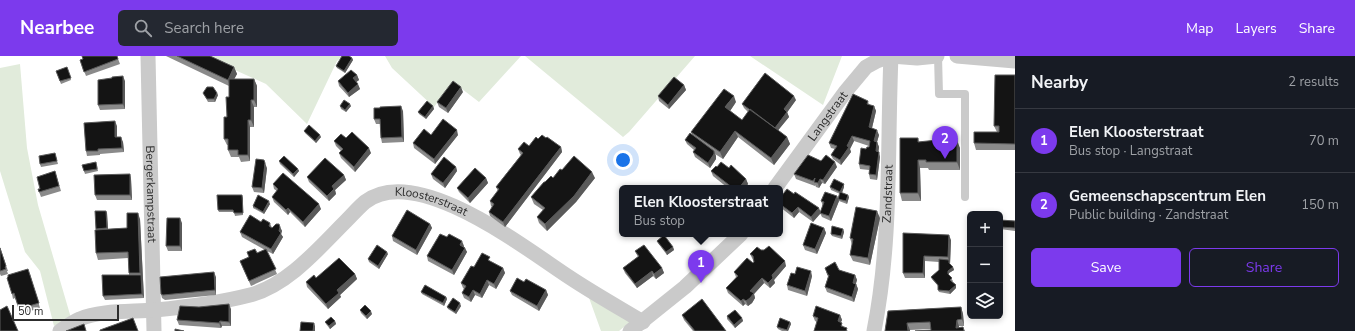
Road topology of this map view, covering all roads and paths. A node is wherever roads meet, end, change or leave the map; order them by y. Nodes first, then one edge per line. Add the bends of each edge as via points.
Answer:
1 (148, 56) edge
2 (891, 56) edge
3 (938, 56) edge
4 (957, 56) edge
5 (1015, 61) edge
6 (777, 185) edge
7 (965, 197) dead end
8 (738, 237) edge
9 (153, 310) junction
10 (643, 322) junction
11 (60, 331) edge
12 (154, 331) edge
13 (630, 331) edge
14 (874, 331) edge

1 - 9 street, Bergerkampstraat
2 - 3 street
2 - 6 street, Langstraat via 866,68 846,91
2 - 14 street, Zandstraat via 887,238
3 - 7 lane via 939,94 965,94
4 - 5 street
8 - 10 street
9 - 10 street, Kloosterstraat via 252,295 274,285 313,254 366,202 380,194 395,191 415,194 458,207
9 - 11 street, Kloosterstraat via 80,318
9 - 12 street, Bergerkampstraat
10 - 13 street

